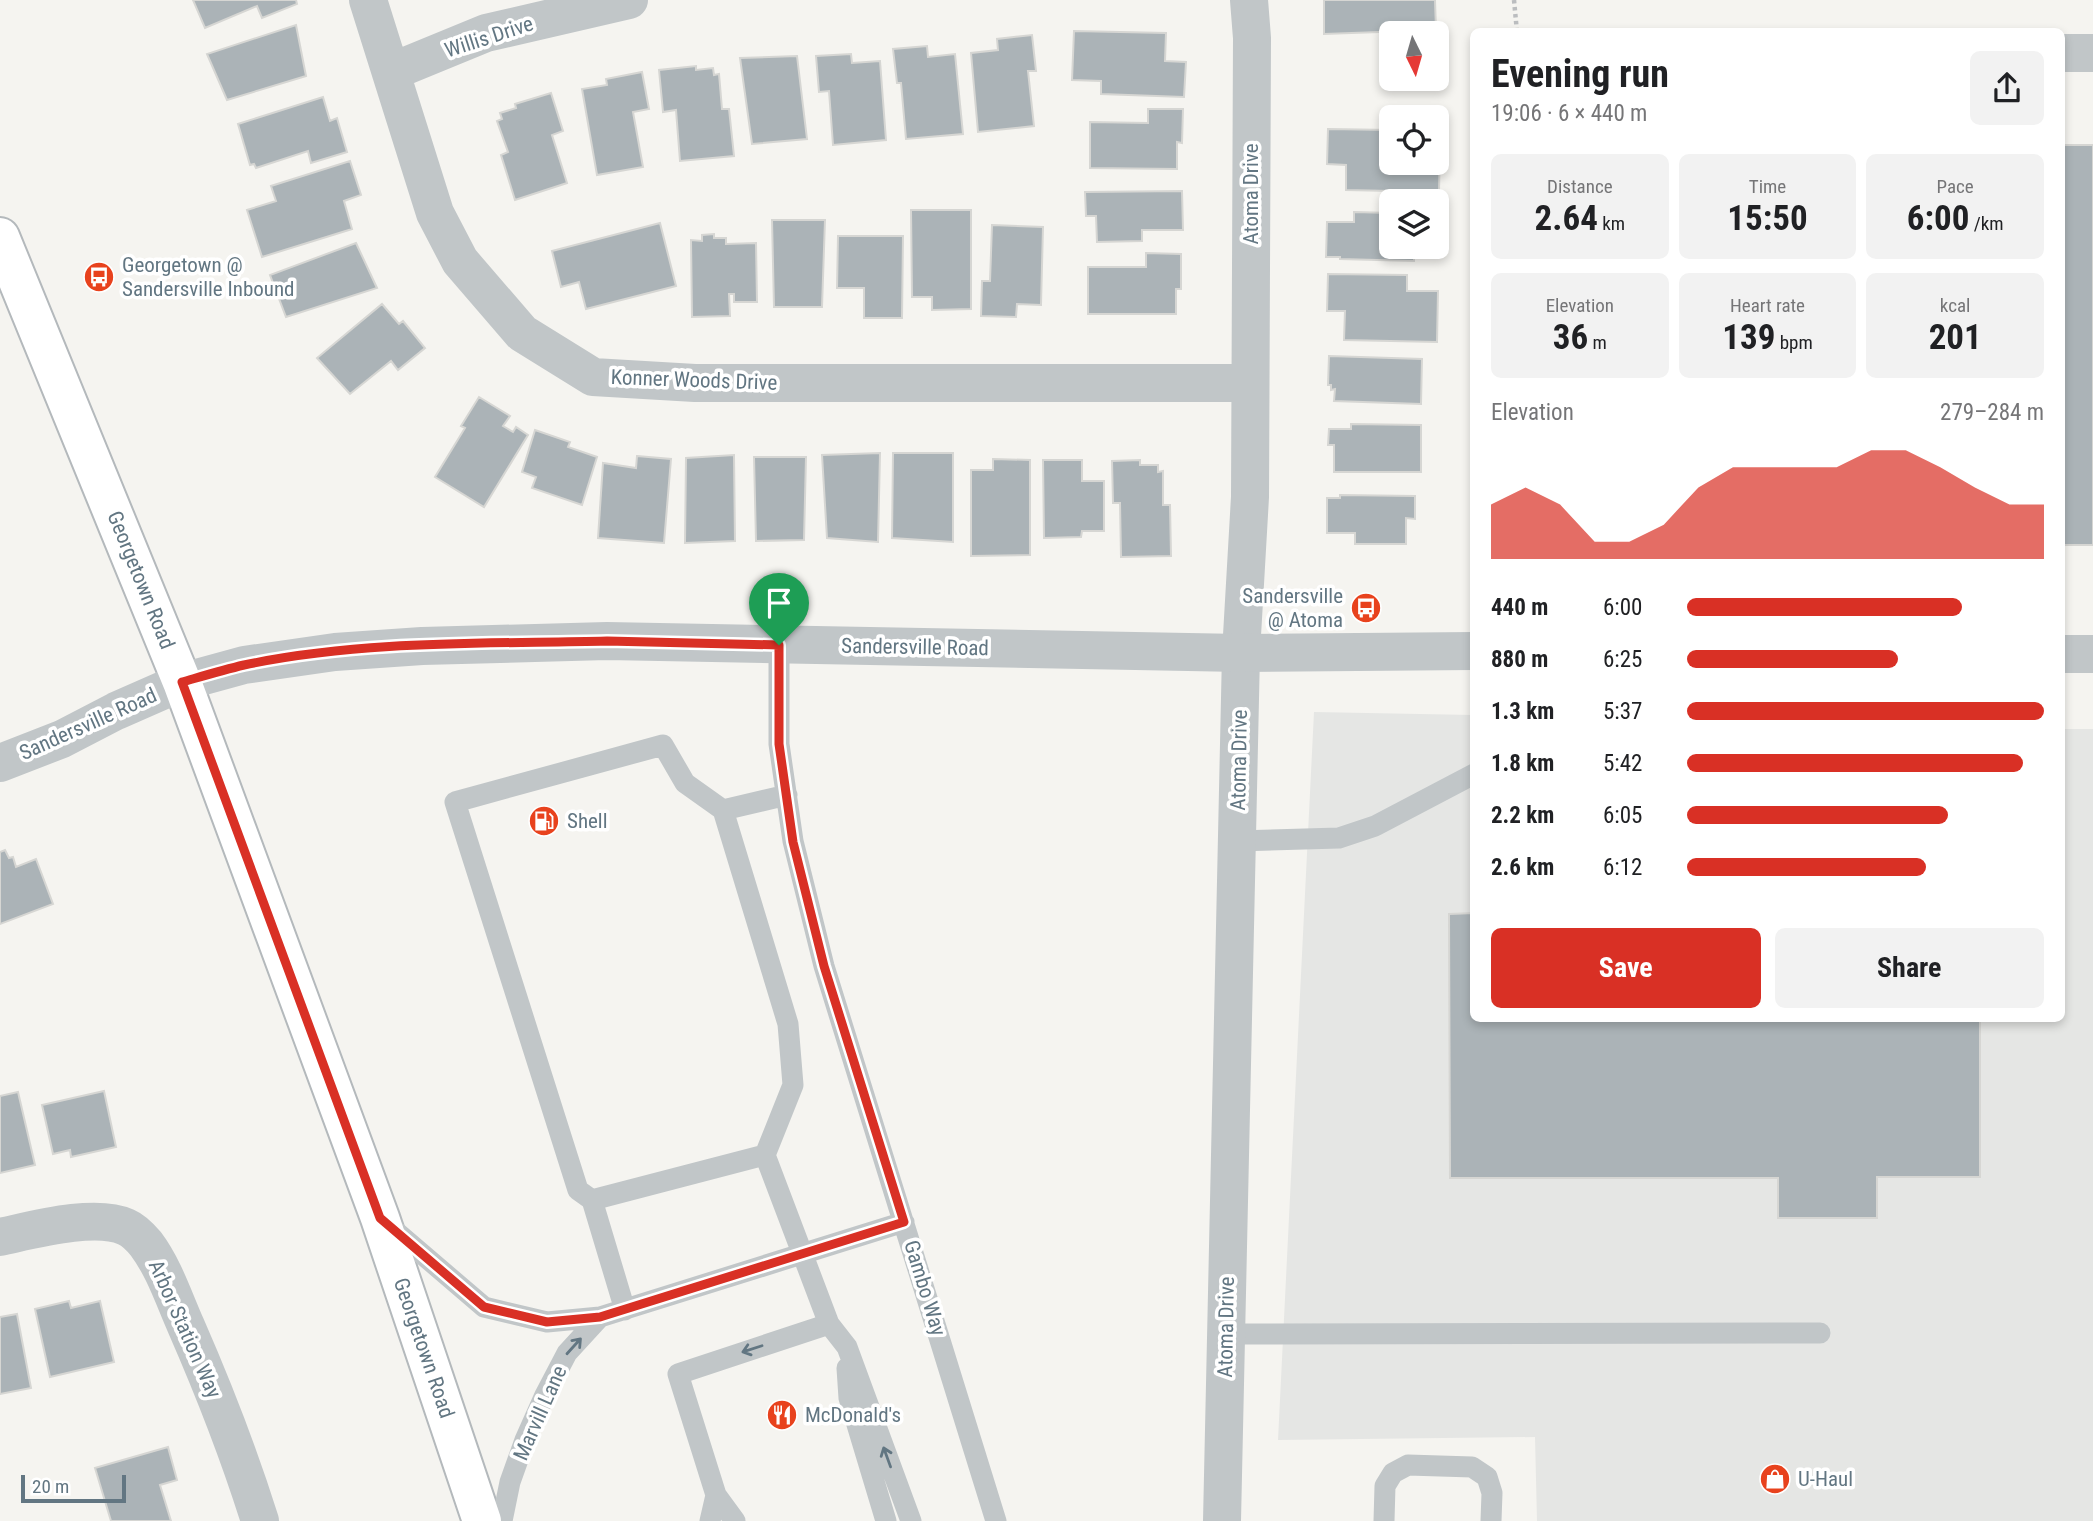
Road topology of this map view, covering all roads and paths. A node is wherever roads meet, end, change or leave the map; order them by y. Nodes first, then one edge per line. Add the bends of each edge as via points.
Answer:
1 (368, 0) edge
2 (629, 0) edge
3 (1249, 0) edge
4 (1514, 0) edge
5 (1517, 28) edge
6 (2065, 53) edge
7 (2093, 53) edge
8 (391, 72) junction
9 (0, 237) edge
10 (1250, 383) junction
11 (779, 645) junction
12 (1470, 651) edge
13 (1241, 653) junction
14 (2065, 654) edge
15 (2093, 654) edge
16 (182, 682) junction
17 (0, 763) edge
18 (1470, 776) edge
19 (787, 795) junction
20 (723, 810) junction
21 (1237, 841) junction
22 (765, 1154) junction
23 (592, 1200) junction
24 (380, 1218) junction
25 (904, 1222) junction
26 (0, 1237) edge
27 (802, 1254) junction
28 (625, 1310) junction
29 (600, 1317) junction
30 (829, 1324) junction
31 (1226, 1334) junction
32 (1820, 1334) dead end
33 (846, 1348) junction
34 (716, 1495) junction
35 (260, 1521) edge
36 (482, 1521) edge
37 (502, 1521) edge
38 (710, 1521) edge
39 (735, 1521) edge
40 (886, 1521) edge
41 (911, 1521) edge
42 (996, 1521) edge
43 (1222, 1521) edge
44 (1384, 1521) edge
45 (1491, 1521) edge

1 - 8 street, Konner Woods Drive
2 - 8 street, Willis Drive via 486,33
3 - 10 street, Atoma Drive
4 - 5 path
6 - 7 street
8 - 10 street, Konner Woods Drive via 435,213 460,261 522,333 593,377 695,383
9 - 16 main road, Georgetown Road
10 - 13 street, Atoma Drive via 1250,497
11 - 13 street, Sandersville Road
11 - 16 street, Sandersville Road via 607,641 422,646 322,653 244,665
11 - 19 lane, Gambo Way via 779,744
12 - 13 street, Sandersville Road
13 - 21 street, Atoma Drive
14 - 15 street
16 - 17 street, Sandersville Road
16 - 24 main road, Georgetown Road
18 - 21 lane via 1375,826 1339,838
19 - 20 lane
19 - 25 lane, Gambo Way via 793,842 824,966
20 - 22 lane via 788,1024 793,1085
20 - 23 lane via 685,783 663,745 455,802 578,1190
21 - 31 street, Atoma Drive
22 - 23 lane
22 - 27 lane
23 - 28 lane
24 - 29 lane via 484,1307 547,1322
24 - 36 main road, Georgetown Road
25 - 27 lane
25 - 42 lane, Gambo Way
26 - 35 street, Arbor Station Way via 95,1221 130,1228 146,1245 166,1279 224,1414
27 - 28 lane
27 - 30 lane
28 - 29 lane
37 -> 29 lane, Marvill Lane via 510,1482 545,1395 567,1353
30 - 33 lane
30 -> 34 lane via 678,1374
31 - 32 lane
31 - 43 street, Atoma Drive
33 - 40 lane via 849,1398
41 -> 33 lane
34 - 38 lane
34 - 39 lane
44 - 45 lane via 1385,1486 1393,1473 1408,1465 1472,1467 1486,1477 1492,1493

